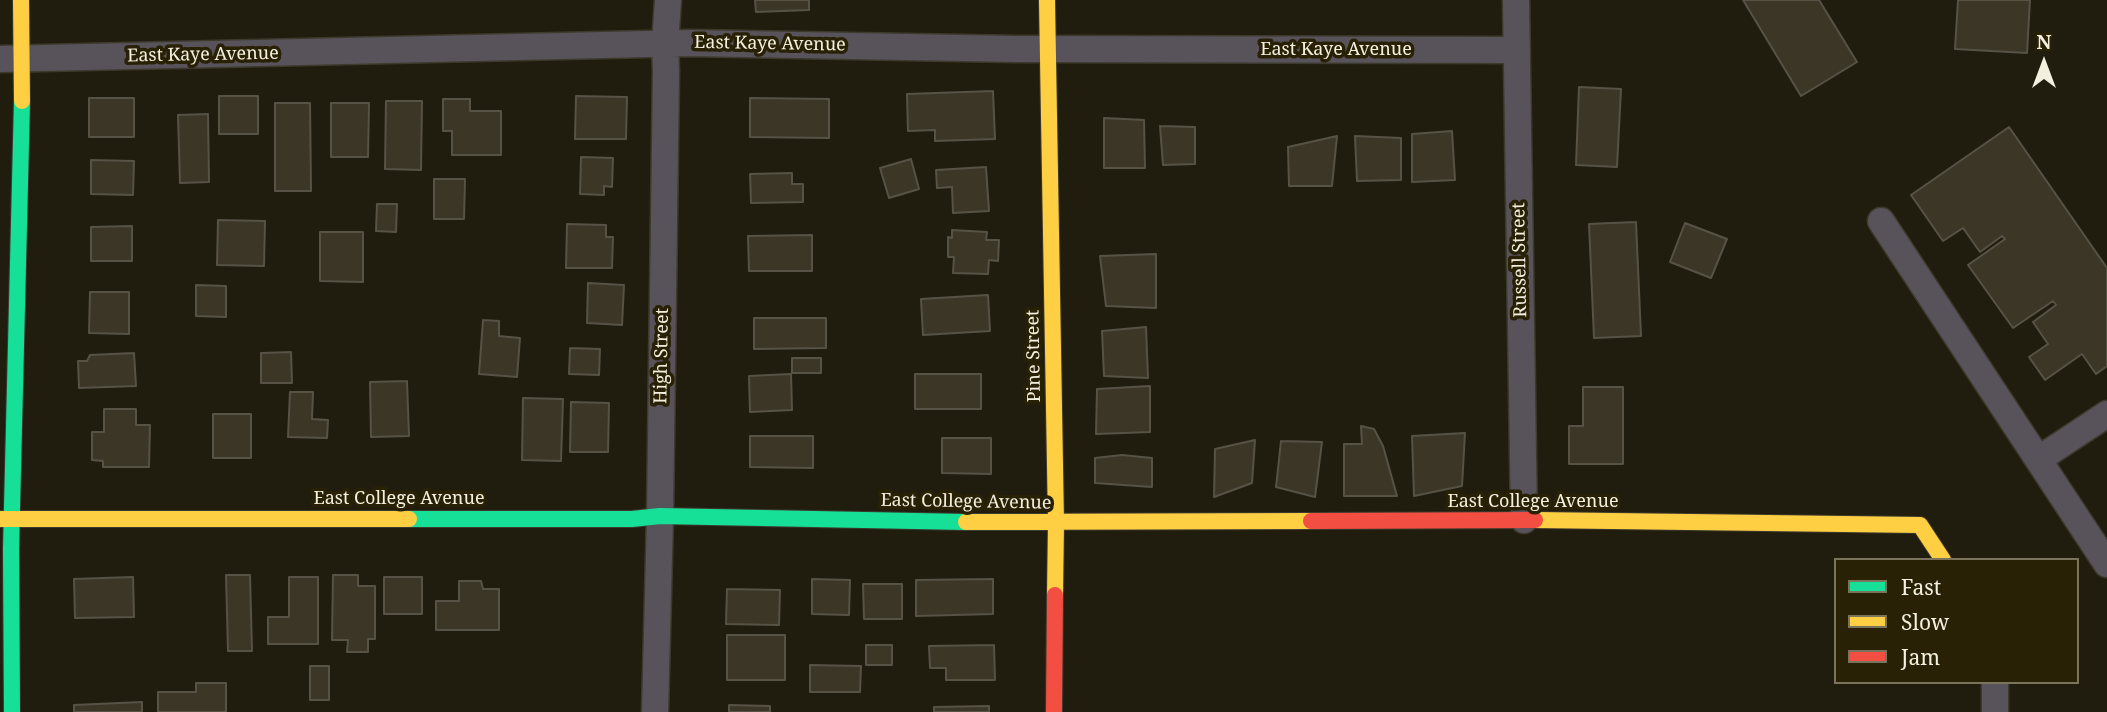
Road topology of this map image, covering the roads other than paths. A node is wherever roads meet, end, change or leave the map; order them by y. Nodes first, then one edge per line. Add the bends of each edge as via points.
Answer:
1 (21, 0) edge
2 (668, 0) edge
3 (1047, 0) edge
4 (1516, 0) edge
5 (665, 44) junction
6 (1048, 49) junction
7 (1517, 50) junction
8 (11, 58) edge
9 (1881, 221) dead end
10 (2107, 414) edge
11 (2039, 459) junction
12 (660, 516) junction
13 (6, 519) edge
14 (1524, 520) junction
15 (1056, 523) junction
16 (1942, 558) edge
17 (2107, 564) edge
18 (1995, 684) edge
19 (12, 712) edge
20 (655, 712) edge
21 (1054, 712) edge
22 (1995, 712) edge

1 - 8 street
2 - 5 street, High Street
3 - 6 street, Pine Street
4 - 7 street, Russell Street
5 - 6 street, East Kaye Avenue
5 - 8 street, East Kaye Avenue
5 - 12 street, High Street
6 - 7 street, East Kaye Avenue
6 - 15 street, Pine Street
7 - 14 street, Russell Street
8 - 13 street
9 - 11 street
10 - 11 street
11 - 17 street
12 - 13 street, East College Avenue
12 - 15 street, East College Avenue
12 - 20 street, High Street
13 - 19 street
14 - 15 street, East College Avenue
14 - 16 street, East College Avenue via 1920,525
15 - 21 street, Pine Street
18 - 22 street

